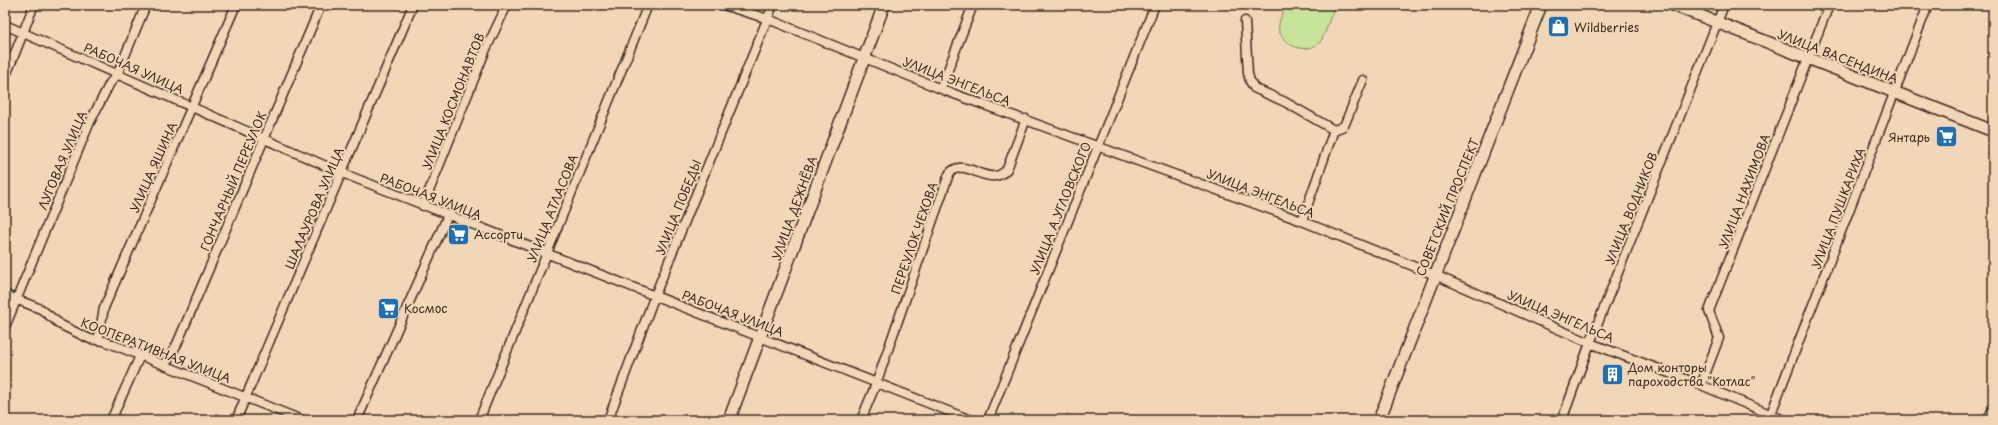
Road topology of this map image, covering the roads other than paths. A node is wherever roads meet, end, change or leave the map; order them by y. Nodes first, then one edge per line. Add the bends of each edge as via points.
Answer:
1 (34, 5) edge
2 (146, 5) edge
3 (236, 5) edge
4 (321, 5) edge
5 (413, 5) edge
6 (506, 5) edge
7 (648, 5) edge
8 (723, 5) edge
9 (773, 5) edge
10 (884, 5) edge
11 (973, 5) edge
12 (1155, 5) edge
13 (1541, 5) edge
14 (1673, 5) edge
15 (1724, 5) edge
16 (1829, 5) edge
17 (1928, 5) edge
18 (768, 19) junction
19 (1245, 21) dead end
20 (1717, 22) junction
21 (5, 25) edge
22 (23, 31) junction
23 (863, 58) junction
24 (1808, 59) junction
25 (117, 75) junction
26 (5, 77) edge
27 (1363, 80) dead end
28 (941, 88) junction
29 (1895, 93) junction
30 (193, 107) junction
31 (1026, 119) junction
32 (1334, 130) junction
33 (1993, 131) edge
34 (265, 138) junction
35 (1098, 147) junction
36 (342, 173) junction
37 (423, 206) junction
38 (448, 215) junction
39 (1302, 221) junction
40 (546, 253) junction
41 (1435, 275) junction
42 (5, 295) edge
43 (655, 295) junction
44 (16, 299) junction
45 (5, 327) edge
46 (761, 337) junction
47 (98, 340) junction
48 (1590, 343) junction
49 (140, 356) junction
50 (165, 365) junction
51 (876, 384) junction
52 (1701, 385) junction
53 (246, 398) junction
54 (1993, 408) edge
55 (1770, 417) edge
56 (112, 420) edge
57 (236, 420) edge
58 (302, 420) edge
59 (358, 420) edge
60 (479, 420) edge
61 (608, 420) edge
62 (729, 420) edge
63 (861, 420) edge
64 (971, 420) edge
65 (988, 420) edge
66 (1379, 420) edge
67 (1562, 420) edge
68 (1784, 420) edge
69 (1988, 420) edge

1 - 22 street
2 - 25 street, ЛУГОВАЯ УЛИЦА
3 - 30 street, УЛИЦА ЯШИНА
4 - 34 street, ГОНЧАРНЫЙ ПЕРЕУЛОК
5 - 36 street, ШАЛАУРОВА УЛИЦА
6 - 37 street, УЛИЦА КОСМОНАВТОВ
7 - 40 street, УЛИЦА АТЛАСОВА
8 - 18 street, УЛИЦА ЭНГЕЛЬСА
9 - 18 street, УЛИЦА ПОБЕДЫ
10 - 23 main road, УЛИЦА ДЕЖНЁВА
11 - 28 street
12 - 35 street, УЛИЦА А.УГЛОВСКОГО
13 - 41 main road, СОВЕТСКИЙ ПРОСПЕКТ
14 - 20 main road, УЛИЦА ВАСЕНДИНА
15 - 20 street, УЛИЦА ВОДНИКОВ
16 - 24 street, УЛИЦА НАХИМОВА
17 - 29 street, УЛИЦА ПУШКАРИХА
18 - 23 street, УЛИЦА ЭНГЕЛЬСА
18 - 43 street, УЛИЦА ПОБЕДЫ
19 - 32 street via 1248,74 1254,88 1285,102
20 - 24 main road, УЛИЦА ВАСЕНДИНА
20 - 48 street, УЛИЦА ВОДНИКОВ
21 - 22 street, РАБОЧАЯ УЛИЦА
22 - 25 street, РАБОЧАЯ УЛИЦА
22 - 26 street
23 - 28 street, УЛИЦА ЭНГЕЛЬСА
23 - 46 main road, УЛИЦА ДЕЖНЁВА
24 - 29 main road, УЛИЦА ВАСЕНДИНА
24 - 52 street, УЛИЦА НАХИМОВА via 1709,311 1719,338
25 - 30 street, РАБОЧАЯ УЛИЦА
25 - 44 street, ЛУГОВАЯ УЛИЦА via 110,83 90,122
27 - 32 street via 1344,126
28 - 31 street, УЛИЦА ЭНГЕЛЬСА
29 - 33 main road, УЛИЦА ВАСЕНДИНА
29 - 55 street, УЛИЦА ПУШКАРИХА
30 - 34 street, РАБОЧАЯ УЛИЦА
30 - 47 street, УЛИЦА ЯШИНА via 104,308
31 - 35 street, УЛИЦА ЭНГЕЛЬСА
31 - 51 street, ПЕРЕУЛОК ЧЕХОВА via 1003,174 992,177 961,167 949,174
32 - 39 street
34 - 36 street, РАБОЧАЯ УЛИЦА
34 - 50 street, ГОНЧАРНЫЙ ПЕРЕУЛОК via 177,344
35 - 39 street, УЛИЦА ЭНГЕЛЬСА
35 - 65 street, УЛИЦА А.УГЛОВСКОГО
36 - 37 street, РАБОЧАЯ УЛИЦА
36 - 53 street, ШАЛАУРОВА УЛИЦА
37 - 38 street, РАБОЧАЯ УЛИЦА
38 - 40 street, РАБОЧАЯ УЛИЦА
38 - 59 street
39 - 41 street, УЛИЦА ЭНГЕЛЬСА
40 - 43 street, РАБОЧАЯ УЛИЦА
40 - 60 street, УЛИЦА АТЛАСОВА
41 - 48 street, УЛИЦА ЭНГЕЛЬСА
41 - 66 main road, СОВЕТСКИЙ ПРОСПЕКТ
42 - 44 street, КООПЕРАТИВНАЯ УЛИЦА
43 - 46 street, РАБОЧАЯ УЛИЦА
43 - 61 street, УЛИЦА ПОБЕДЫ
44 - 45 street, ЛУГОВАЯ УЛИЦА
44 - 47 street, КООПЕРАТИВНАЯ УЛИЦА via 41,309 61,325
46 - 51 street, РАБОЧАЯ УЛИЦА
46 - 62 main road, УЛИЦА ДЕЖНЁВА
47 - 49 street, КООПЕРАТИВНАЯ УЛИЦА
48 - 52 street, УЛИЦА ЭНГЕЛЬСА
48 - 67 street, УЛИЦА ВОДНИКОВ
49 - 50 street, КООПЕРАТИВНАЯ УЛИЦА
49 - 56 street
50 - 53 street, КООПЕРАТИВНАЯ УЛИЦА
51 - 63 street, ПЕРЕУЛОК ЧЕХОВА
51 - 64 street, РАБОЧАЯ УЛИЦА
52 - 55 street, УЛИЦА ЭНГЕЛЬСА
53 - 57 street, ШАЛАУРОВА УЛИЦА
53 - 58 street, КООПЕРАТИВНАЯ УЛИЦА
54 - 69 street
55 - 68 street, УЛИЦА ЭНГЕЛЬСА

